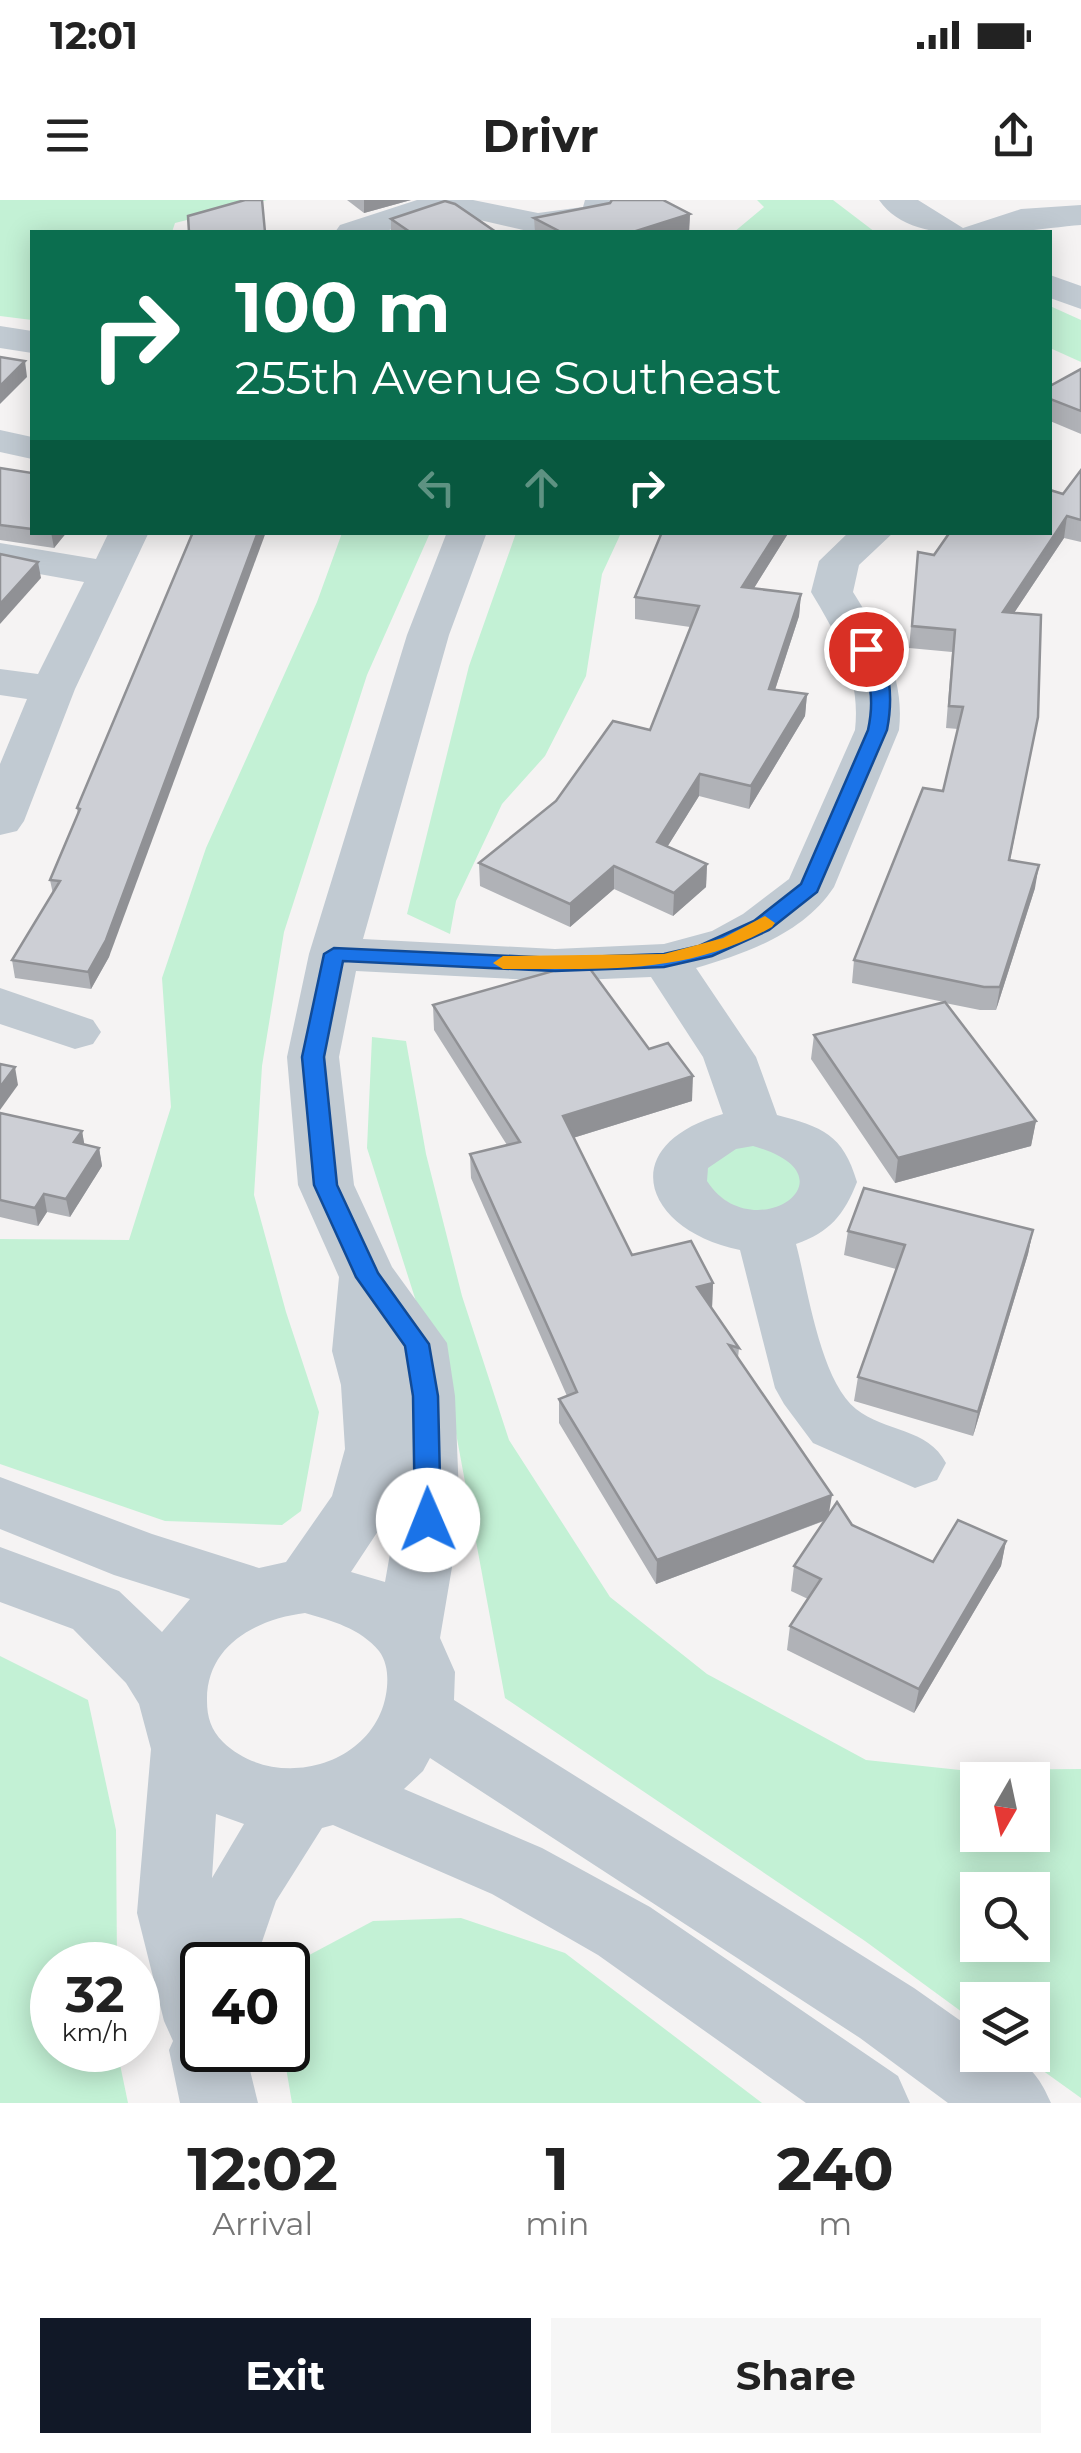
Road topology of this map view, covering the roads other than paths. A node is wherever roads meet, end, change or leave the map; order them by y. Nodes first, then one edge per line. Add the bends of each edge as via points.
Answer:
1 (601, 200) edge
2 (895, 200) edge
3 (447, 201) edge
4 (1081, 216) edge
5 (362, 230) edge
6 (946, 230) edge
7 (984, 230) edge
8 (1052, 286) edge
9 (1081, 299) edge
10 (0, 337) edge
11 (30, 342) edge
12 (0, 441) edge
13 (30, 448) edge
14 (128, 535) edge
15 (466, 535) edge
16 (870, 535) edge
17 (0, 555) edge
18 (108, 573) junction
19 (0, 682) edge
20 (53, 689) junction
21 (0, 820) edge
22 (334, 954) junction
23 (664, 960) junction
24 (0, 1006) edge
25 (74, 1032) dead end
26 (752, 1126) junction
27 (764, 1231) junction
28 (368, 1277) junction
29 (915, 1463) dead end
30 (0, 1502) edge
31 (0, 1574) edge
32 (281, 1590) junction
33 (408, 1636) junction
34 (419, 1714) junction
35 (178, 1724) junction
36 (319, 1797) junction
37 (181, 1942) edge
38 (222, 1942) edge
39 (212, 2072) edge
40 (219, 2103) edge
41 (871, 2103) edge
42 (1012, 2103) edge

1 - 3 street via 597,212 534,226
2 - 6 street
3 - 5 street
4 - 7 street via 1022,219
8 - 9 street
10 - 11 street
12 - 13 street
14 - 18 street
15 - 22 street via 428,635
16 - 23 street via 839,561 832,592 879,678 878,730 810,887 730,942
17 - 18 street
18 - 20 street
19 - 20 street
20 - 21 street
22 - 23 street via 555,965
22 - 28 street via 313,1057 317,1113 326,1185
23 - 26 street via 732,1056
24 - 25 street
26 - 27 street via 778,1130 818,1152 830,1186 810,1218
26 - 27 street via 730,1128 693,1146 681,1178 686,1195 708,1216
27 - 29 street via 805,1388 834,1426
28 - 32 street via 362,1351 376,1449 362,1504
28 - 33 street via 416,1344 426,1396 428,1520
30 - 32 street via 137,1556
31 - 35 street via 96,1610 150,1663
32 - 33 street via 346,1592 381,1609
32 - 35 street via 224,1611 197,1634 178,1664
33 - 34 street via 423,1686
34 - 36 street via 402,1746 374,1774
34 - 42 street via 887,2012
35 - 36 street via 205,1774 233,1790 266,1800
35 - 37 street via 174,1914
36 - 38 street via 254,1866
36 - 41 street via 517,1871 624,1932
39 - 40 street

